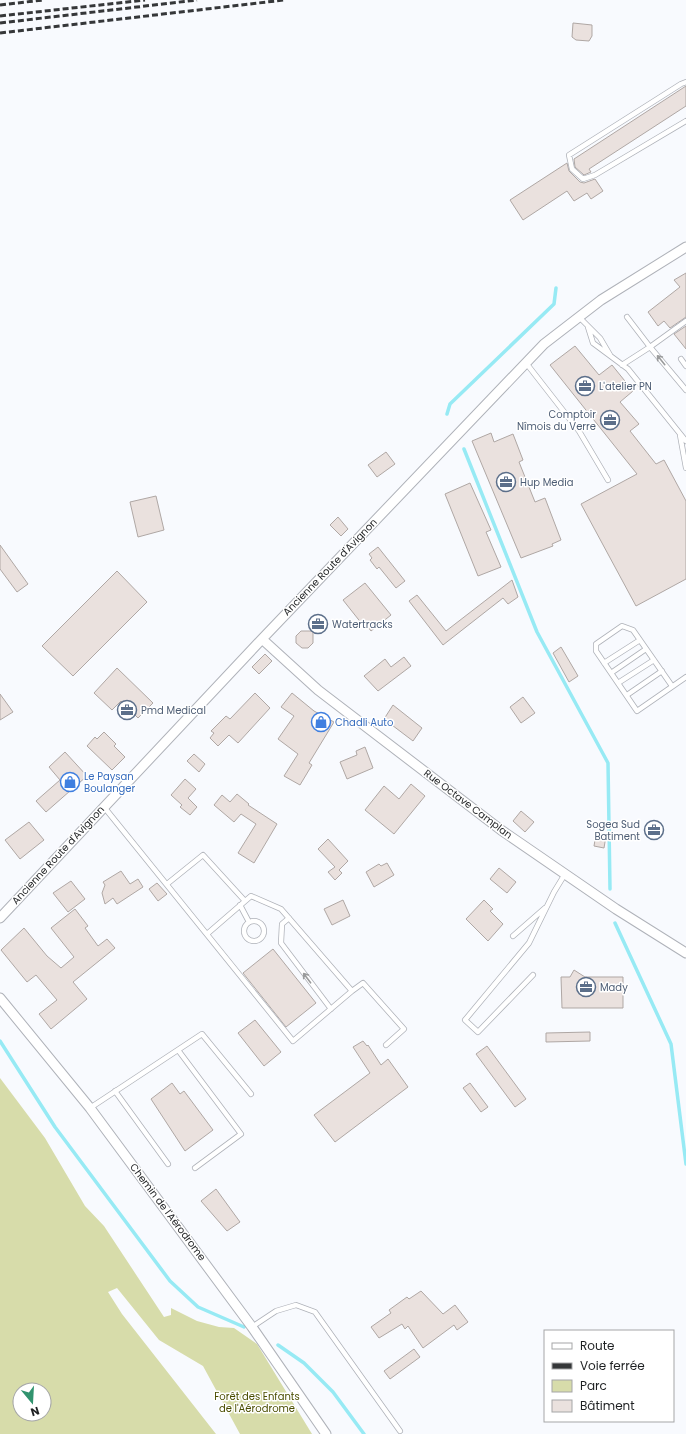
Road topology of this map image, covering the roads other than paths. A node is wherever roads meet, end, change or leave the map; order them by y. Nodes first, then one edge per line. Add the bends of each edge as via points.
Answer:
1 (686, 82) edge
2 (686, 121) edge
3 (686, 247) edge
4 (579, 317) junction
5 (627, 317) dead end
6 (686, 321) edge
7 (588, 328) junction
8 (650, 347) junction
9 (612, 358) junction
10 (681, 359) dead end
11 (526, 363) junction
12 (622, 365) junction
13 (686, 366) edge
14 (686, 389) edge
15 (680, 434) junction
16 (686, 441) edge
17 (686, 468) edge
18 (608, 480) dead end
19 (262, 639) junction
20 (640, 640) junction
21 (646, 648) junction
22 (654, 660) junction
23 (604, 663) junction
24 (662, 671) junction
25 (611, 673) junction
26 (686, 677) edge
27 (618, 683) junction
28 (672, 686) junction
29 (627, 695) junction
30 (104, 807) junction
31 (565, 874) junction
32 (167, 884) junction
33 (245, 901) junction
34 (240, 905) junction
35 (547, 905) junction
36 (0, 918) edge
37 (289, 918) junction
38 (249, 922) junction
39 (207, 934) junction
40 (513, 936) dead end
41 (686, 953) edge
42 (533, 975) dead end
43 (352, 991) junction
44 (0, 998) edge
45 (331, 1009) junction
46 (386, 1045) dead end
47 (178, 1050) junction
48 (115, 1091) junction
49 (251, 1094) dead end
50 (90, 1108) junction
51 (168, 1164) dead end
52 (195, 1168) dead end
53 (252, 1327) junction
54 (400, 1431) dead end
55 (326, 1434) edge

1 - 2 lane via 569,155 572,169 583,179 595,175
3 - 4 street, Ancienne Route d'Avignon via 601,300
4 - 7 lane
4 - 11 street, Ancienne Route d'Avignon via 544,344
5 - 8 lane
6 - 8 lane
7 - 9 lane via 600,338
7 - 9 lane via 593,343
8 - 12 lane
14 -> 8 lane
9 - 12 lane
10 - 13 lane
11 - 18 lane via 579,431
11 - 19 street, Ancienne Route d'Avignon
12 - 15 lane
15 - 16 lane
15 - 17 lane
19 - 30 street, Ancienne Route d'Avignon
19 - 31 street, Rue Octave Camplan via 318,690 501,830
20 - 21 lane
20 - 23 lane
20 - 23 lane via 633,630 622,626 596,644 596,651
21 - 22 lane
21 - 25 lane
22 - 24 lane
22 - 27 lane
23 - 25 lane
24 - 28 lane
24 - 29 lane
25 - 27 lane
26 - 28 lane
27 - 29 lane
28 - 29 lane via 638,711
30 - 32 lane
30 - 36 street, Ancienne Route d'Avignon
31 - 35 lane
31 - 41 street, Rue Octave Camplan
32 - 33 lane via 203,855
32 - 39 lane
33 - 34 lane
33 - 37 lane via 251,896 281,909
34 - 38 lane
34 - 39 lane
35 - 40 lane
35 - 42 lane via 530,943 465,1020 478,1032
37 - 43 lane
45 -> 37 lane via 281,943 282,924
38 - 38 lane via 245,926 245,936 250,940 259,939 263,934 263,928 259,923
39 - 45 lane via 293,1041
43 - 45 lane
43 - 46 lane via 363,983 404,1029
44 - 50 street, Chemin de l'Aérodrome
47 - 48 lane
47 - 49 lane via 202,1034
47 - 52 lane via 241,1134
48 - 50 lane
48 - 51 lane
50 - 53 street, Chemin de l'Aérodrome
53 - 54 lane via 276,1311 296,1305 315,1312
53 - 55 street, Chemin de l'Aérodrome

